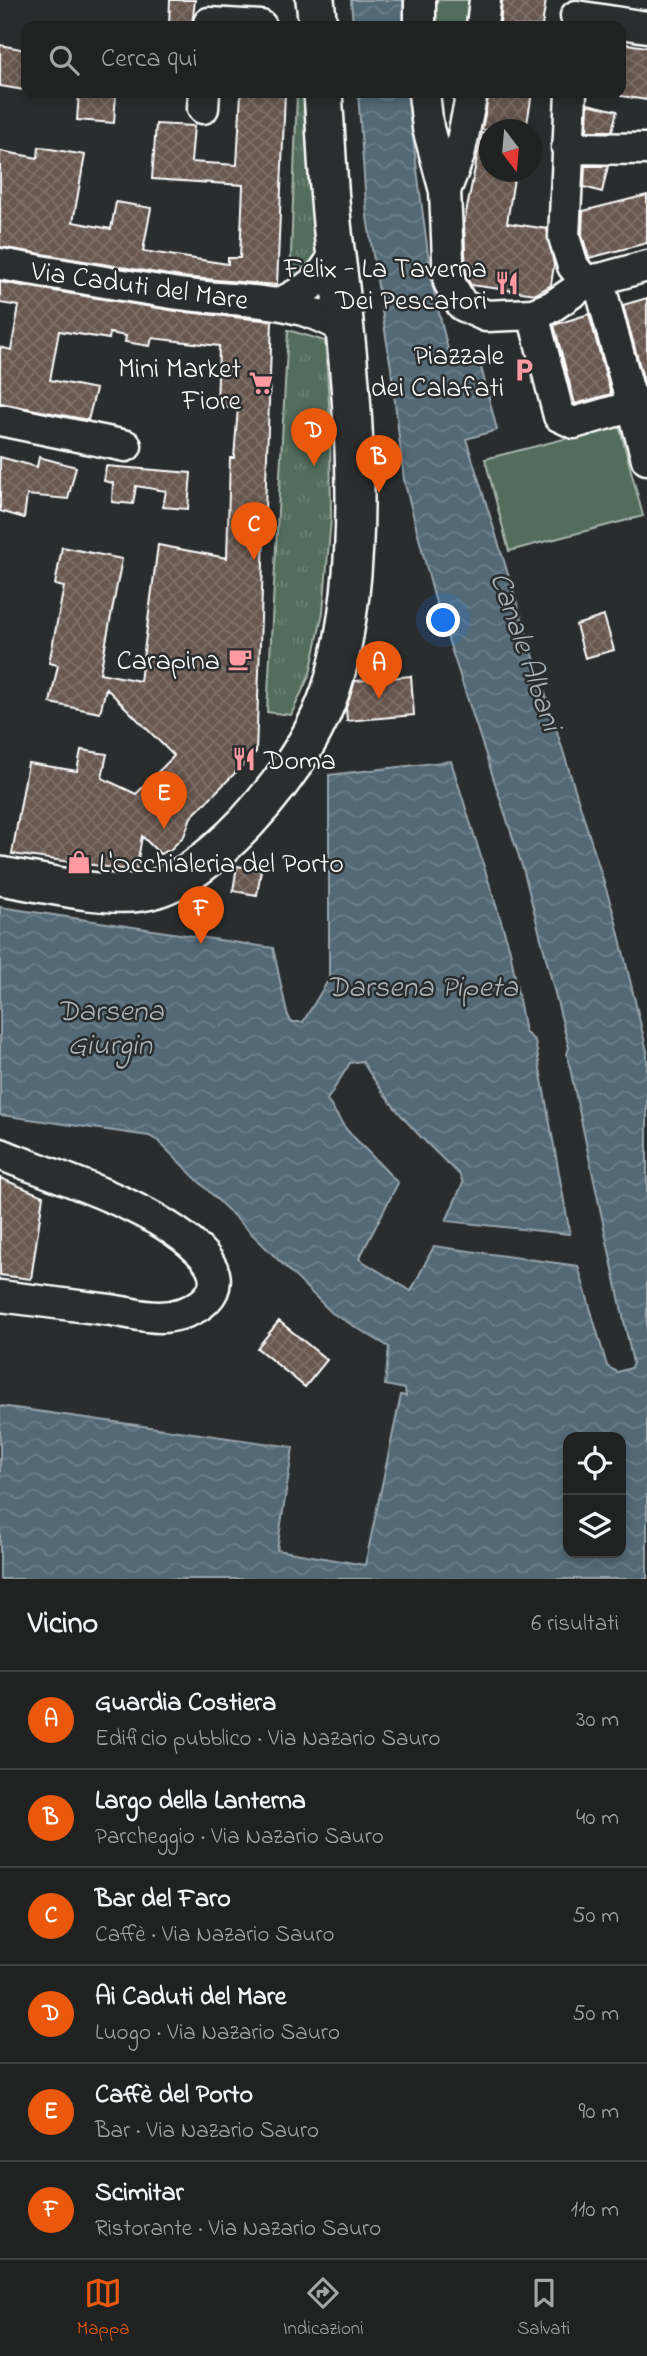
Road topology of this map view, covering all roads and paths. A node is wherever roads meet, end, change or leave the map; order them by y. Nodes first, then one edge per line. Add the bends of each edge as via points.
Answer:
1 (314, 0) edge
2 (420, 0) edge
3 (485, 0) edge
4 (577, 14) edge
5 (317, 21) edge
6 (421, 21) edge
7 (483, 21) edge
8 (615, 21) edge
9 (626, 23) edge
10 (647, 27) edge
11 (323, 98) edge
12 (425, 98) edge
13 (471, 98) edge
14 (571, 98) edge
15 (567, 148) junction
16 (647, 149) edge
17 (445, 191) junction
18 (335, 254) junction
19 (0, 264) edge
20 (647, 266) edge
21 (592, 281) junction
22 (280, 303) junction
23 (533, 314) junction
24 (344, 329) junction
25 (640, 404) edge
26 (0, 420) edge
27 (126, 446) dead end
28 (647, 459) edge
29 (0, 876) edge
30 (0, 1154) edge
31 (0, 1296) edge

1 - 5 street
2 - 6 street
3 - 7 street
4 - 8 street
9 - 10 street
11 - 18 street
12 - 17 street
13 - 17 street via 459,155
14 - 15 street
15 - 16 street
15 - 21 street via 564,237 573,266
17 - 23 street via 449,282 461,305 486,316
18 - 22 street, Via Caduti del Mare via 323,277
18 - 24 street
19 - 22 street, Via Caduti del Mare via 181,294
20 - 21 street
21 - 23 street
21 - 25 street
22 - 24 street, Via Caduti del Mare via 327,318
23 - 25 street via 559,416 574,422
24 - 29 street via 354,553 349,614 334,679 305,745 272,796 207,858 163,886 121,893
25 - 28 street
26 - 27 street
30 - 31 street via 130,1206 184,1239 205,1257 214,1276 212,1294 200,1307 159,1317

